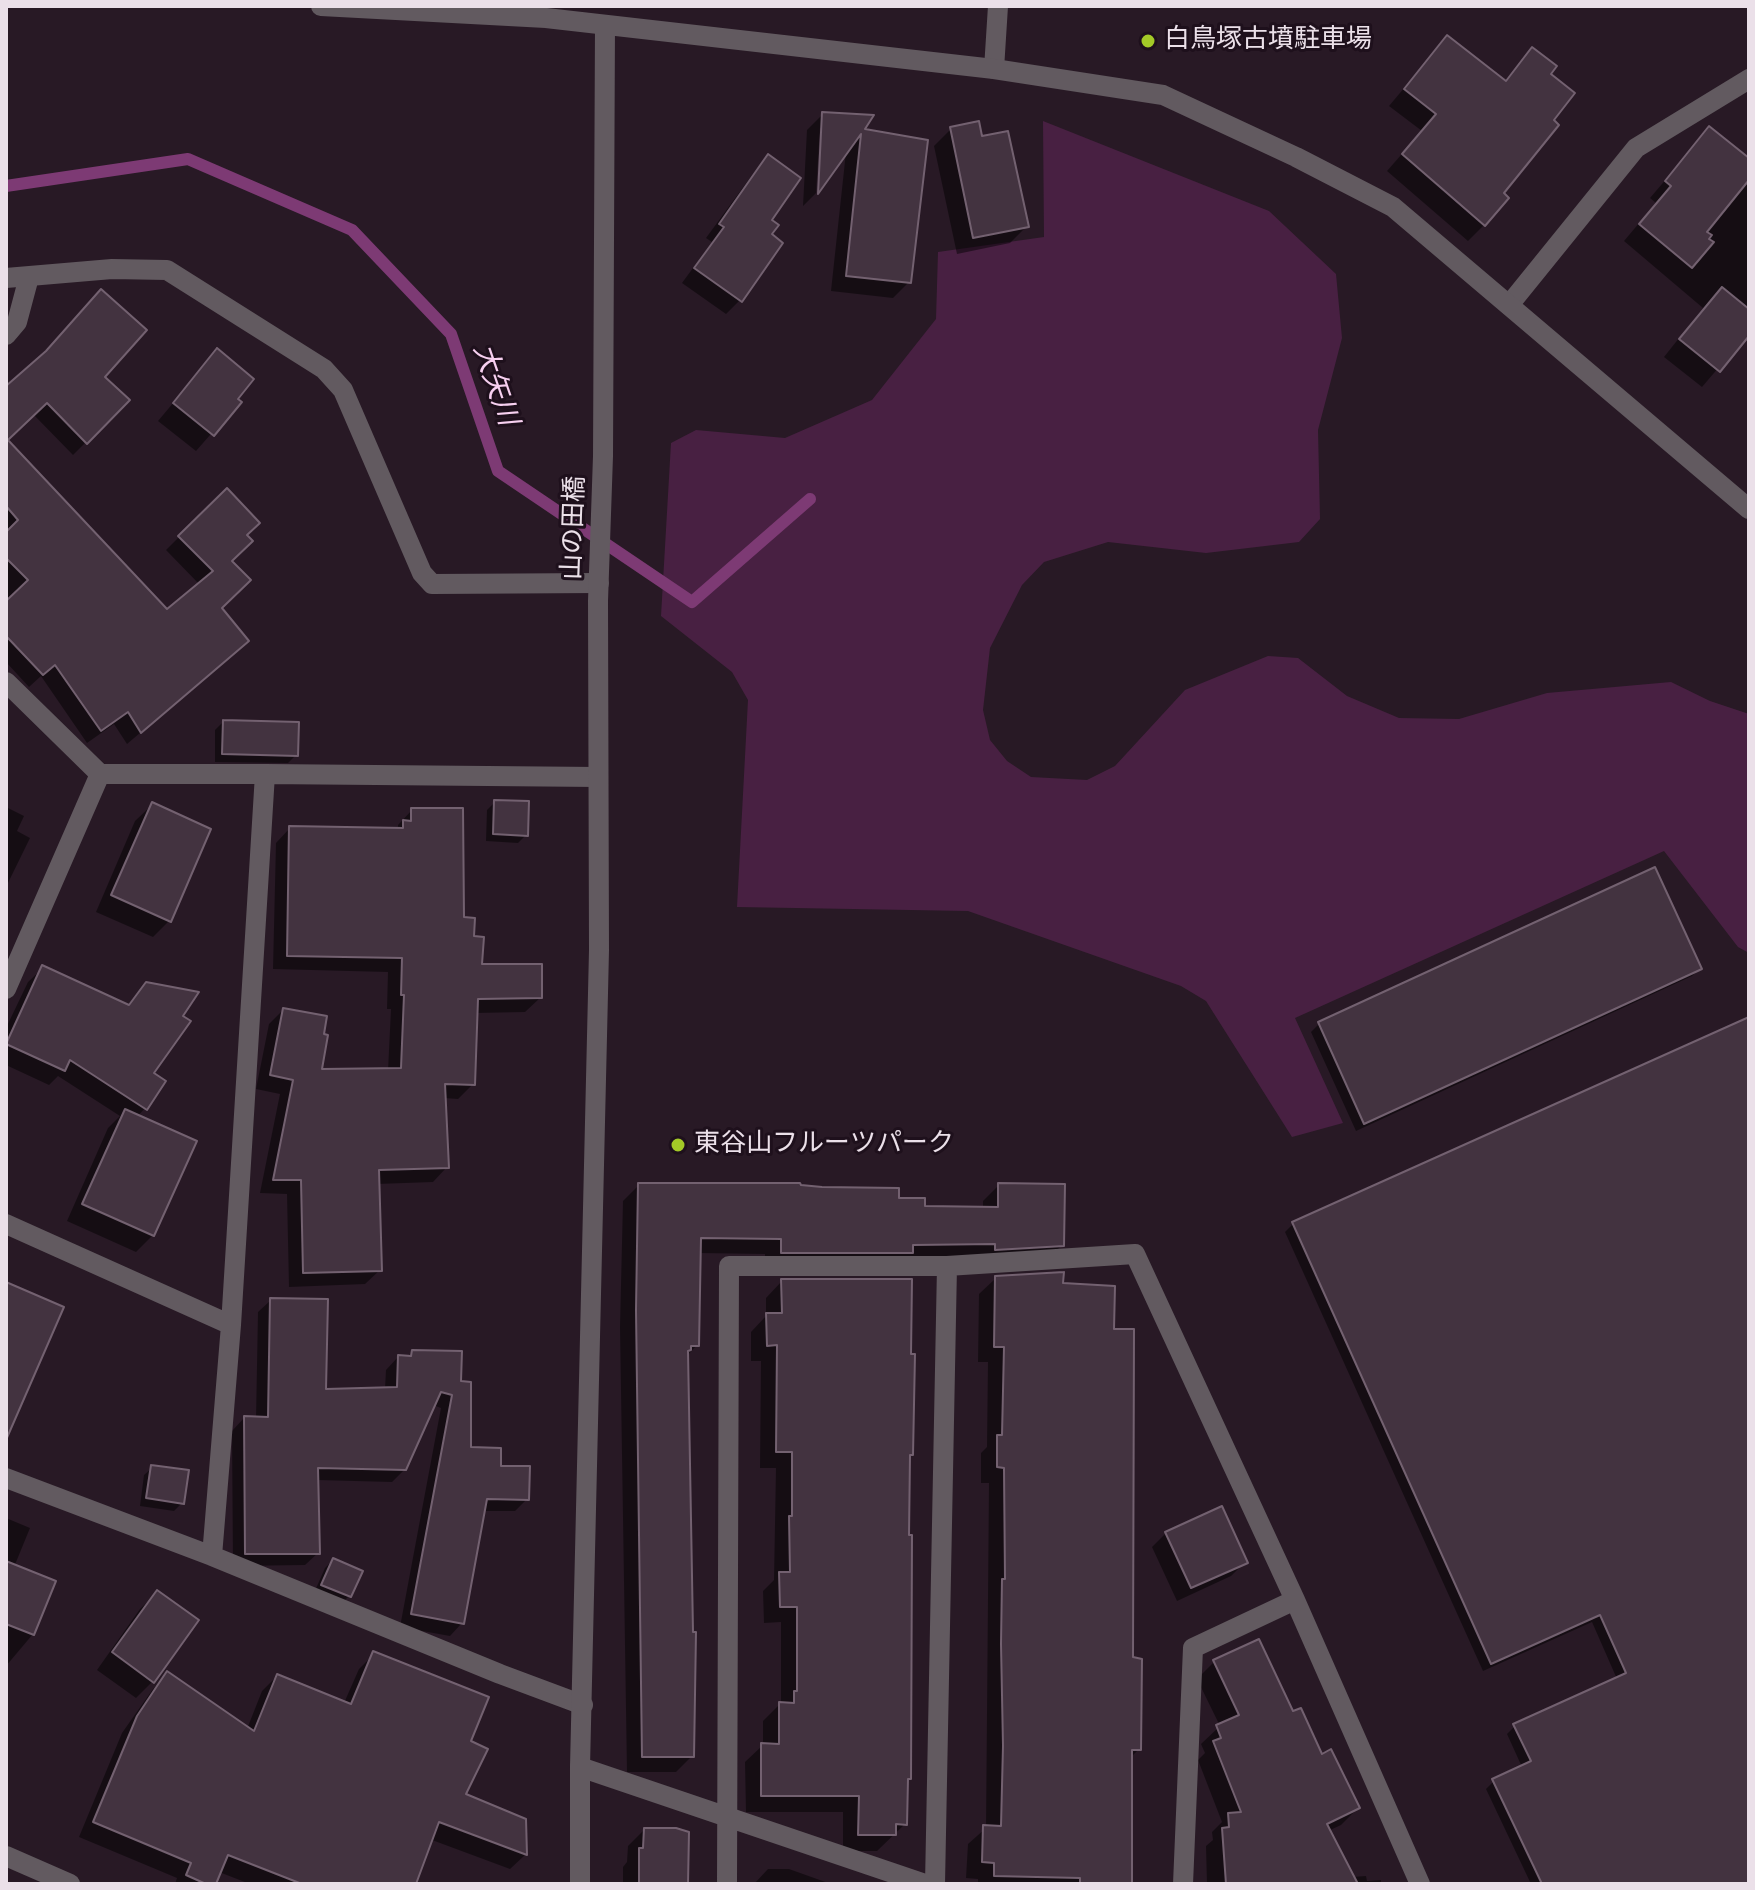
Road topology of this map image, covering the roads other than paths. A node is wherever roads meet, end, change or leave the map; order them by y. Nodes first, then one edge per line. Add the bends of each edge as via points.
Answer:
1 (321, 6) edge
2 (998, 6) edge
3 (605, 25) junction
4 (994, 69) junction
5 (1749, 79) edge
6 (29, 277) junction
7 (6, 278) edge
8 (1509, 305) junction
9 (6, 335) edge
10 (1749, 509) edge
11 (598, 592) junction
12 (6, 682) edge
13 (100, 774) junction
14 (265, 774) junction
15 (598, 777) junction
16 (6, 989) edge
17 (6, 1224) edge
18 (947, 1266) junction
19 (231, 1325) junction
20 (6, 1478) edge
21 (212, 1556) junction
22 (1295, 1600) junction
23 (583, 1705) junction
24 (580, 1767) junction
25 (728, 1816) junction
26 (6, 1856) edge
27 (70, 1884) edge
28 (580, 1884) edge
29 (727, 1884) edge
30 (925, 1884) edge
31 (935, 1884) edge
32 (1183, 1884) edge
33 (1420, 1884) edge

1 - 3 street
2 - 4 street
3 - 4 street
3 - 11 street, 山の田橋
4 - 8 street via 1177,101 1393,207
5 - 8 street via 1636,148
6 - 7 street
6 - 9 street via 17,322
6 - 11 street via 167,270 324,369 343,390 422,573 432,584
8 - 10 street
11 - 15 street, 山の田橋
12 - 13 street
13 - 14 street
13 - 16 street
14 - 15 street
14 - 19 street
15 - 23 street, 山の田橋
17 - 19 street
18 - 22 street via 1135,1254
18 - 25 street via 729,1266
18 - 31 street
19 - 21 street
20 - 21 street
21 - 23 street
22 - 32 street via 1193,1648
22 - 33 street
23 - 24 street, 山の田橋
24 - 25 street
24 - 28 street, 山の田橋
25 - 29 street
25 - 30 street
26 - 27 street

